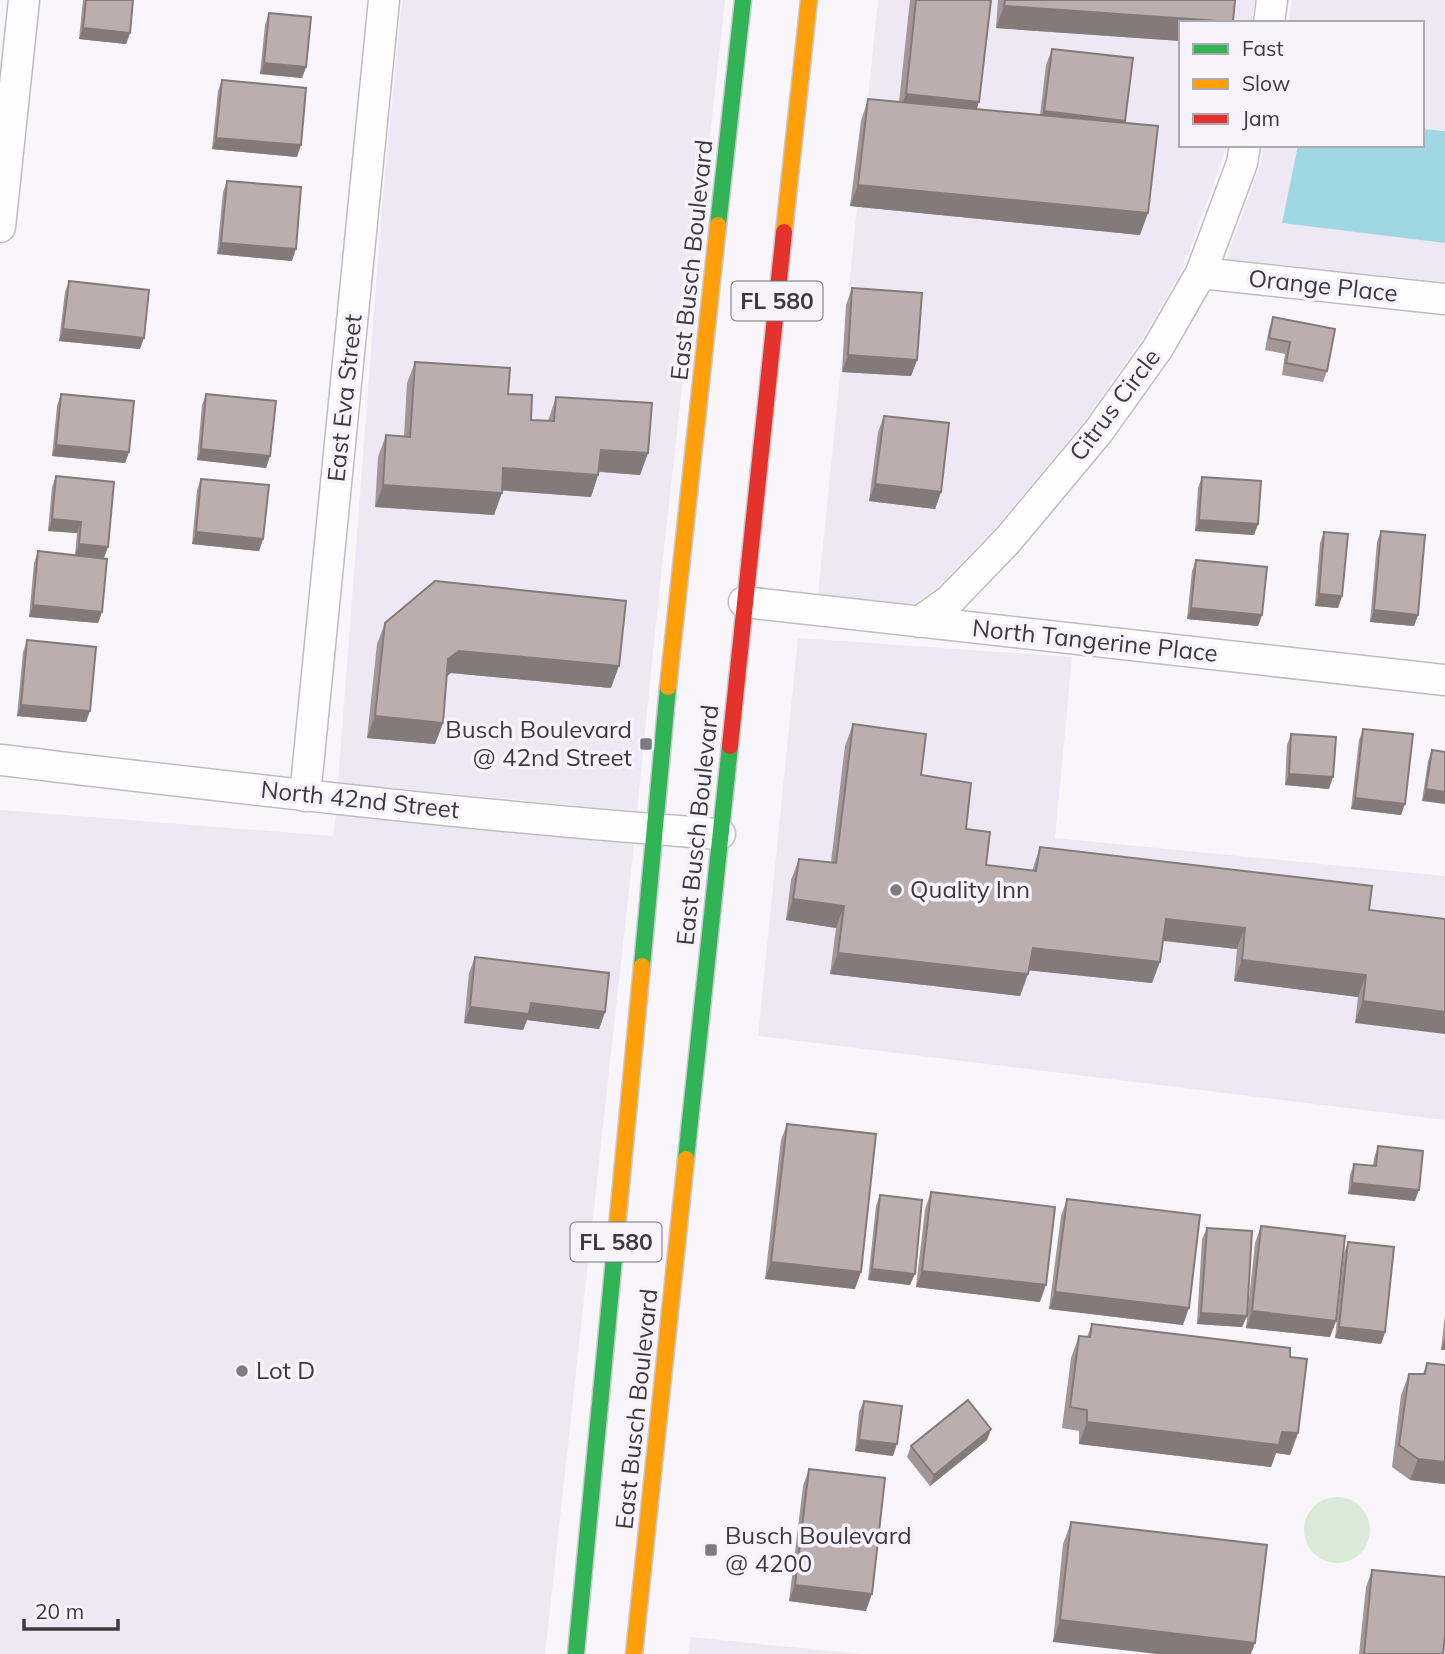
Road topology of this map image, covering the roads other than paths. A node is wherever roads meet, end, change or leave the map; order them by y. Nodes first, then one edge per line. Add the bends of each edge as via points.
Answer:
1 (24, 0) edge
2 (384, 0) edge
3 (743, 0) edge
4 (809, 0) edge
5 (1272, 0) edge
6 (1269, 21) edge
7 (1245, 147) edge
8 (0, 227) edge
9 (1201, 273) junction
10 (1445, 299) edge
11 (744, 602) junction
12 (919, 622) junction
13 (1445, 680) edge
14 (0, 760) edge
15 (305, 796) junction
16 (656, 829) junction
17 (720, 834) junction
18 (585, 1563) junction
19 (595, 1615) dead end
20 (576, 1654) edge
21 (634, 1654) edge

1 - 8 street
2 - 15 street, East Eva Street
3 - 16 main road, East Busch Boulevard / FL 580 via 677,594
4 - 11 main road, East Busch Boulevard / FL 580
5 - 6 street
7 - 9 street, Citrus Circle
9 - 10 street, Orange Place
9 - 12 street, Citrus Circle via 1158,348 1098,432 1007,541 950,600
11 - 12 street, North Tangerine Place
11 - 17 main road, East Busch Boulevard / FL 580
12 - 13 street, North Tangerine Place
14 - 15 street, North 42nd Street
15 - 16 street, North 42nd Street
16 - 17 street, North 42nd Street
16 - 18 main road, East Busch Boulevard / FL 580
17 - 21 main road, East Busch Boulevard / FL 580
18 - 19 main road
18 - 20 main road, East Busch Boulevard / FL 580

